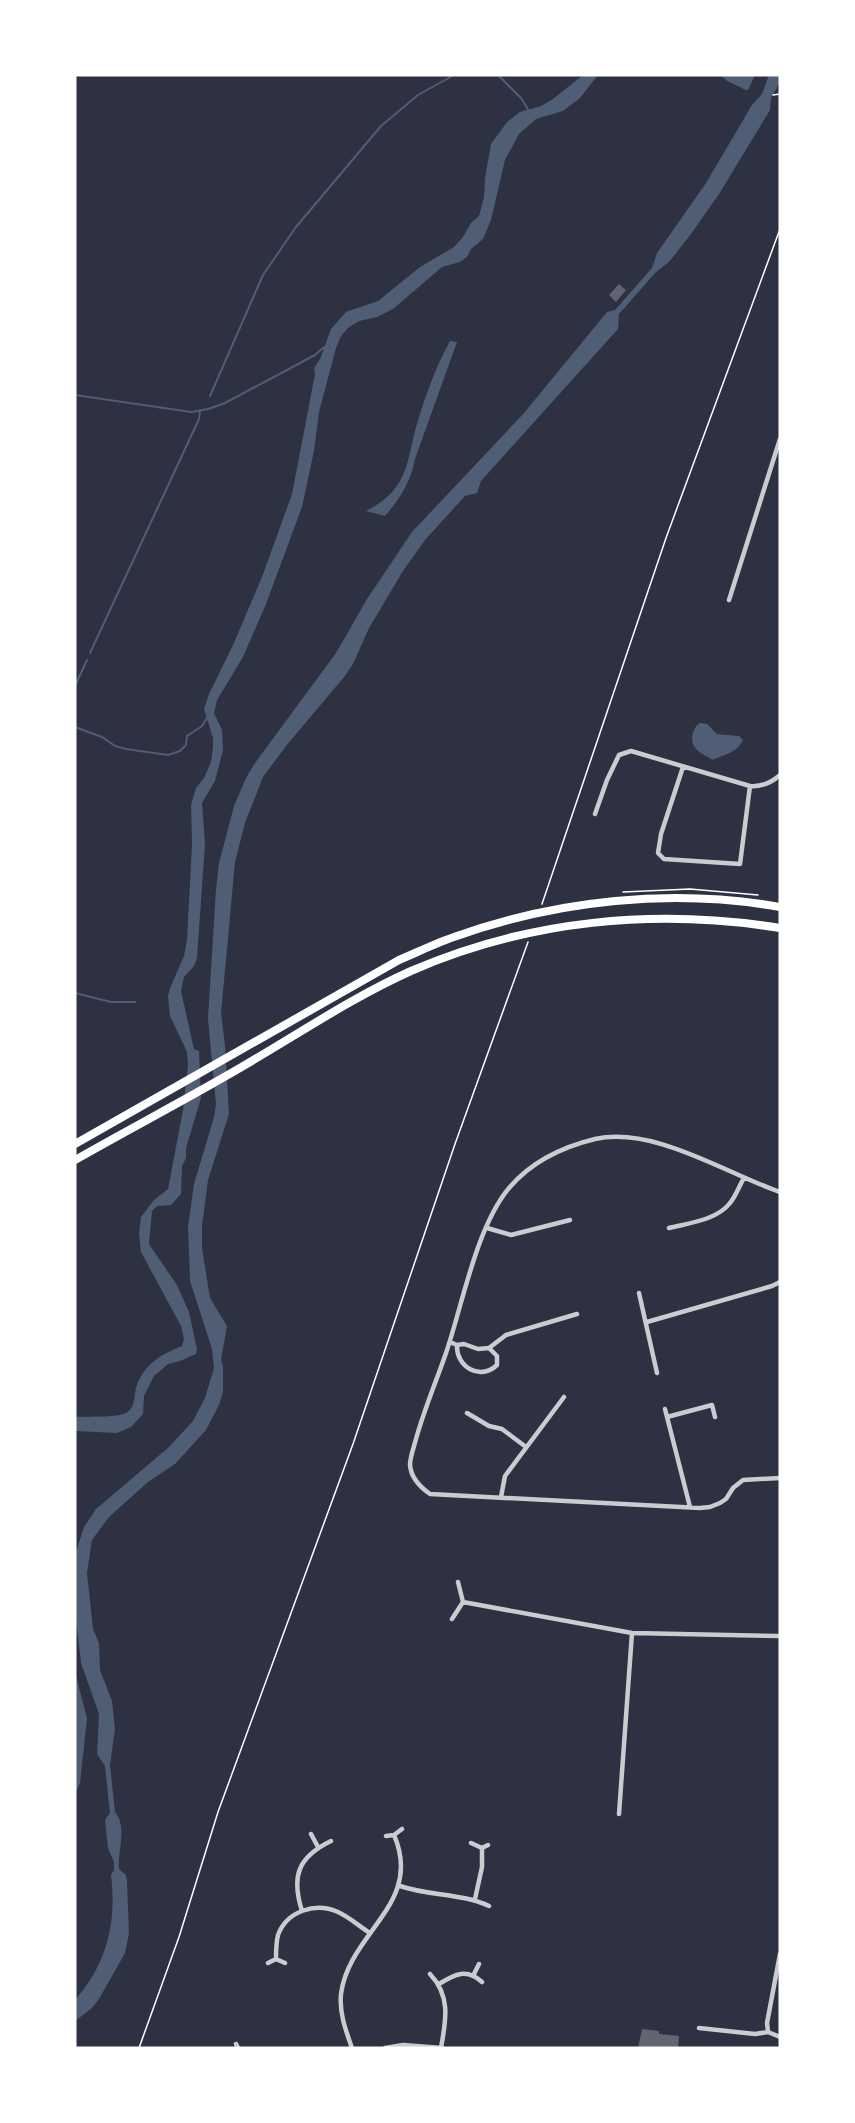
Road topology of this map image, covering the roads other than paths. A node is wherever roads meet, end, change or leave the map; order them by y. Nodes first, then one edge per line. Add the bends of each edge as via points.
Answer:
1 (780, 439) edge
2 (729, 600) dead end
3 (683, 767) junction
4 (780, 775) edge
5 (750, 786) junction
6 (595, 814) dead end
7 (780, 907) edge
8 (780, 928) edge
9 (75, 1144) edge
10 (75, 1160) edge
11 (744, 1178) junction
12 (780, 1192) edge
13 (570, 1220) dead end
14 (487, 1228) junction
15 (669, 1228) dead end
16 (780, 1282) edge
17 (639, 1293) dead end
18 (577, 1314) dead end
19 (647, 1322) junction
20 (450, 1342) junction
21 (457, 1345) junction
22 (489, 1348) junction
23 (657, 1373) dead end
24 (564, 1396) dead end
25 (665, 1409) dead end
26 (467, 1413) dead end
27 (715, 1417) dead end
28 (667, 1418) junction
29 (526, 1447) junction
30 (780, 1478) edge
31 (501, 1497) junction
32 (690, 1507) junction
33 (458, 1582) dead end
34 (463, 1602) junction
35 (452, 1619) dead end
36 (632, 1633) junction
37 (780, 1636) edge
38 (619, 1814) dead end
39 (402, 1829) dead end
40 (311, 1834) dead end
41 (394, 1835) junction
42 (386, 1836) dead end
43 (331, 1840) dead end
44 (471, 1843) dead end
45 (488, 1845) dead end
46 (318, 1847) junction
47 (482, 1848) junction
48 (400, 1886) junction
49 (475, 1899) junction
50 (489, 1906) dead end
51 (302, 1911) junction
52 (369, 1933) junction
53 (780, 1954) edge
54 (276, 1959) junction
55 (268, 1963) dead end
56 (285, 1963) dead end
57 (479, 1964) dead end
58 (430, 1974) dead end
59 (474, 1974) junction
60 (482, 1982) dead end
61 (439, 1984) junction
62 (699, 2028) dead end
63 (768, 2032) junction
64 (780, 2037) edge
65 (403, 2046) edge
66 (352, 2048) edge
67 (386, 2048) edge
68 (442, 2048) edge

1 - 2 street
3 - 5 street
3 - 5 street via 661,834 658,853 664,859 740,864
3 - 6 street via 631,751 619,755
4 - 5 street via 772,782
7 - 9 highway via 687,897 616,901 512,919 453,937 399,960
8 - 10 highway via 655,918 585,923 459,952 346,1005
11 - 12 street
11 - 14 street via 652,1141 626,1137 594,1140 553,1153 521,1175 501,1200
11 - 15 street via 730,1203 719,1213
13 - 14 street via 511,1235
14 - 20 street
16 - 19 street
17 - 19 street
18 - 22 street via 506,1335
19 - 23 street
20 - 21 street
20 - 31 street via 421,1423 410,1469 430,1494
21 - 22 street
21 - 22 street via 460,1361 478,1372 497,1365 497,1356
24 - 29 street
25 - 28 street
26 - 29 street via 502,1429
27 - 28 street via 712,1405
28 - 32 street
29 - 31 street via 505,1476
30 - 32 street via 748,1478 720,1503
31 - 32 street
33 - 34 street
34 - 35 street
34 - 36 street
36 - 37 street
36 - 38 street
39 - 41 street
40 - 46 street
41 - 42 street
41 - 48 street via 400,1850
43 - 46 street
44 - 47 street
45 - 47 street
46 - 51 street via 305,1859 297,1876
47 - 49 street
48 - 49 street via 434,1895
48 - 52 street
49 - 50 street
51 - 52 street via 326,1908
51 - 54 street via 285,1923 278,1937
52 - 66 street via 348,1968 341,1995
53 - 63 street
54 - 55 street
54 - 56 street
57 - 59 street
58 - 61 street
59 - 60 street
59 - 61 street via 461,1974
61 - 68 street via 446,2017
62 - 63 street
63 - 64 street
65 - 67 street
65 - 68 street

